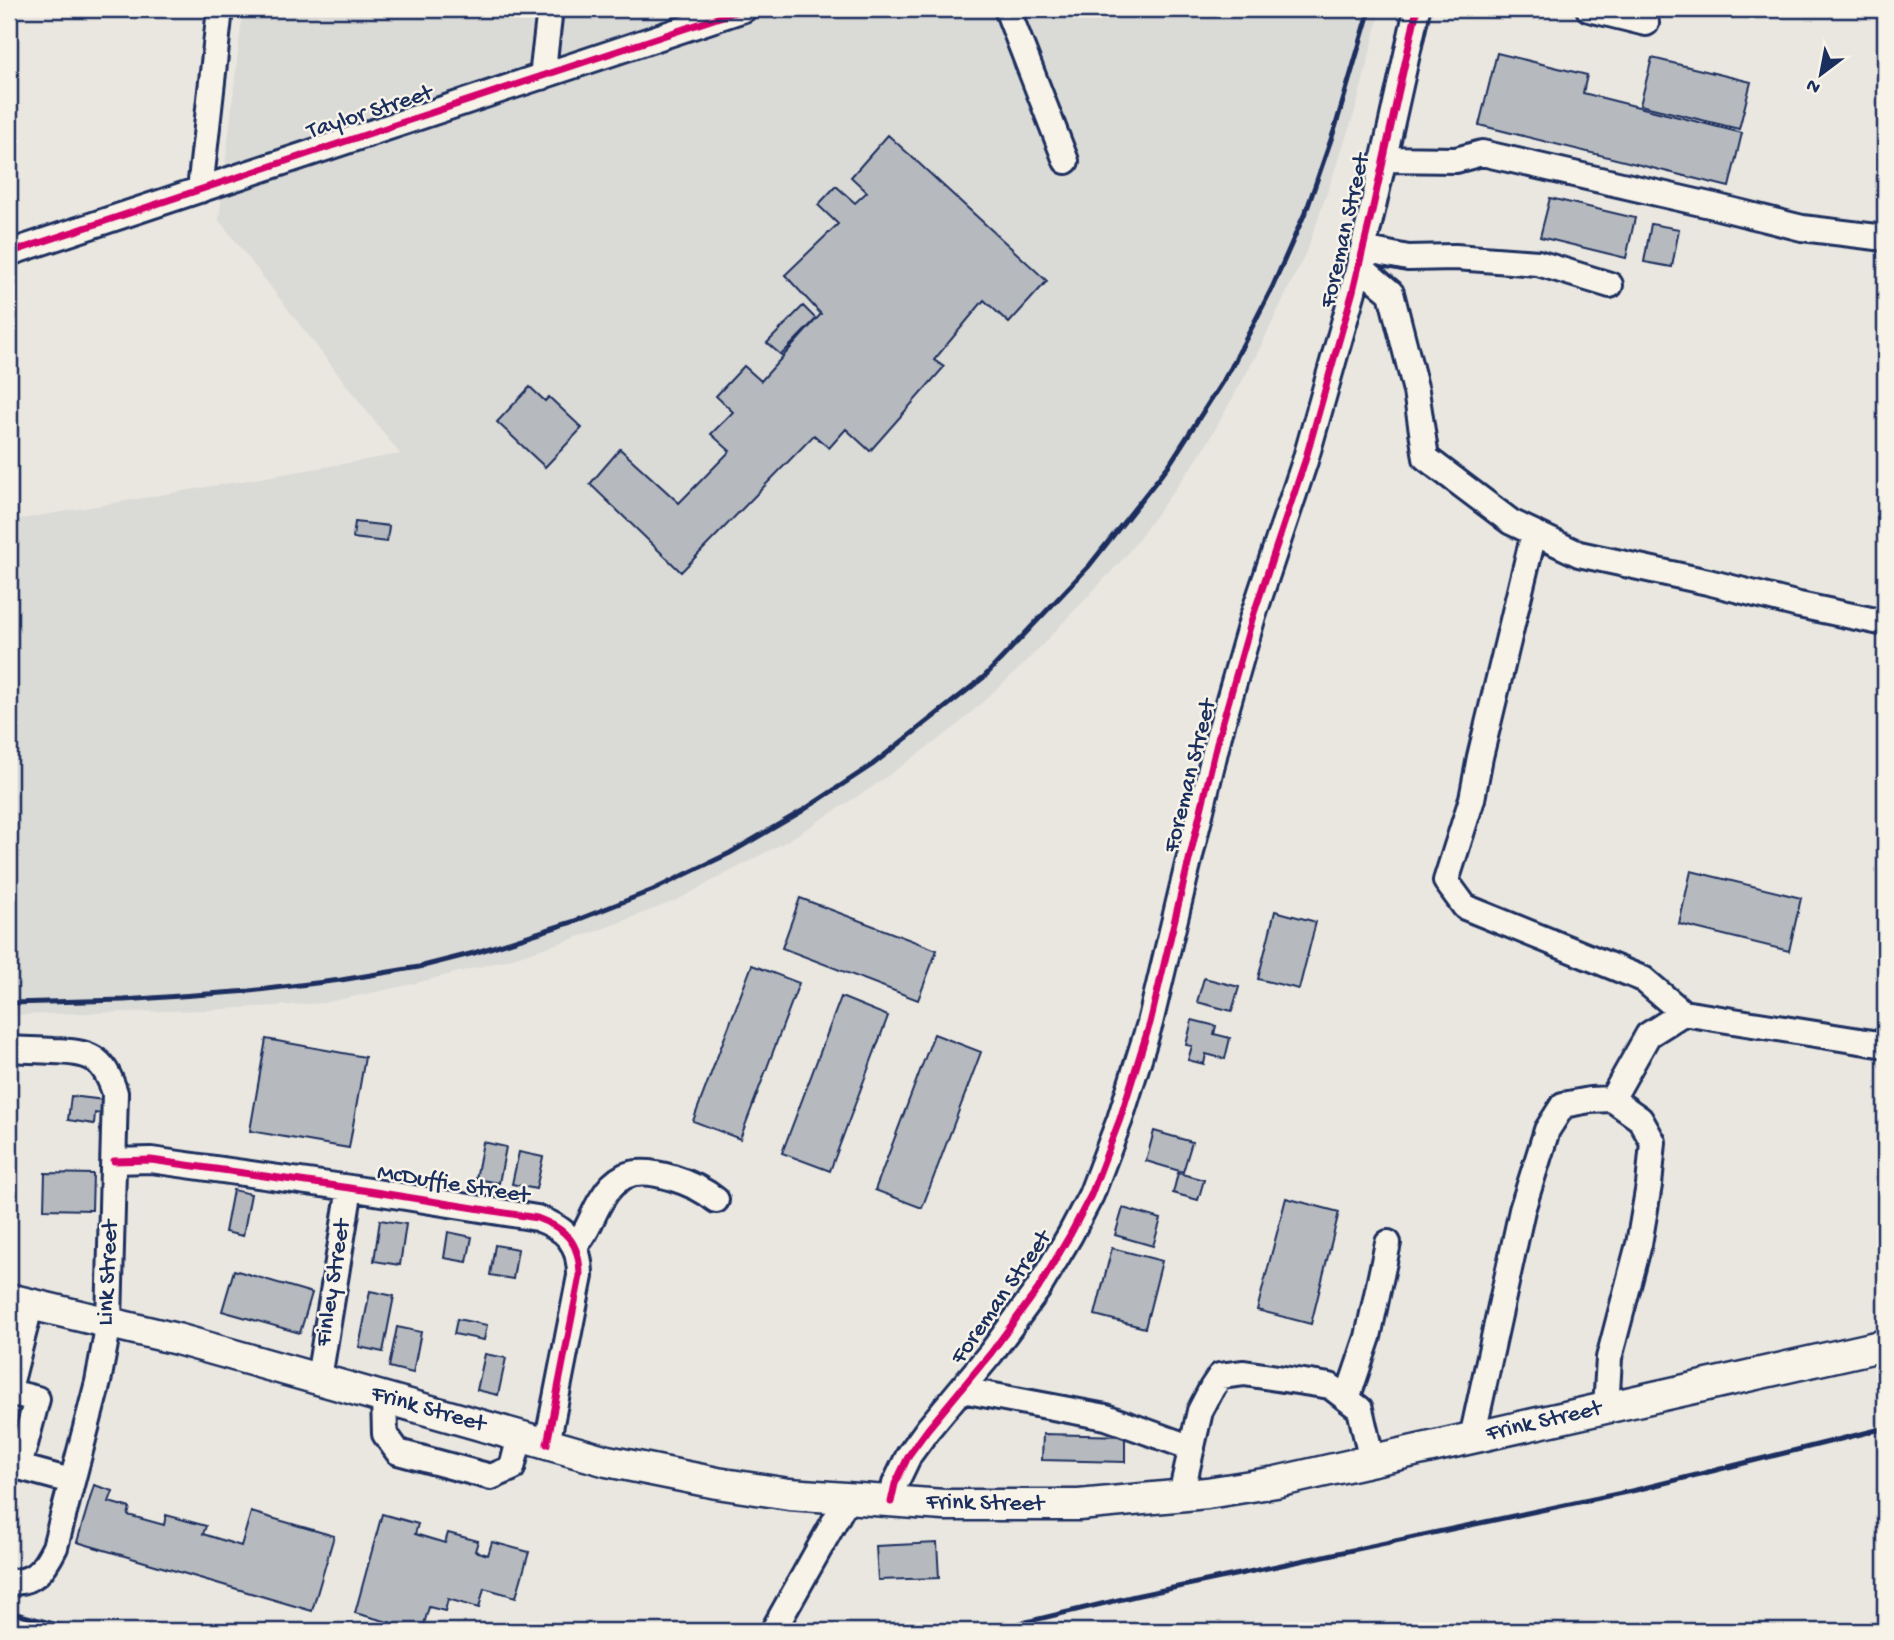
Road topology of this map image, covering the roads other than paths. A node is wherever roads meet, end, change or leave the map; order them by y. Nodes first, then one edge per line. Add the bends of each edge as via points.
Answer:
1 (220, 9) edge
2 (550, 9) edge
3 (744, 9) edge
4 (1007, 9) edge
5 (1417, 9) edge
6 (1589, 9) edge
7 (1646, 23) dead end
8 (542, 77) junction
9 (1383, 159) junction
10 (1066, 161) dead end
11 (200, 190) junction
12 (1885, 238) edge
13 (9, 253) edge
14 (1361, 258) junction
15 (1610, 285) dead end
16 (1534, 533) junction
17 (1885, 623) edge
18 (1683, 1013) junction
19 (1885, 1045) edge
20 (9, 1049) edge
21 (1612, 1099) junction
22 (114, 1161) junction
23 (350, 1188) junction
24 (716, 1200) dead end
25 (1388, 1243) dead end
26 (575, 1245) junction
27 (20, 1301) edge
28 (109, 1322) junction
29 (1885, 1345) edge
30 (319, 1378) junction
31 (962, 1390) junction
32 (9, 1391) edge
33 (384, 1398) junction
34 (1347, 1399) junction
35 (1606, 1409) junction
36 (1472, 1438) junction
37 (534, 1440) junction
38 (1192, 1448) junction
39 (1373, 1461) junction
40 (71, 1480) junction
41 (1181, 1496) junction
42 (848, 1499) junction
43 (891, 1502) junction
44 (9, 1582) edge
45 (773, 1631) edge

1 - 11 street
2 - 8 street
3 - 8 street, Taylor Street
4 - 10 street
5 - 9 street, Foreman Street
6 - 7 street
8 - 11 street, Taylor Street
9 - 12 street via 1456,160 1482,153 1802,228
9 - 14 street, Foreman Street
11 - 13 street, Taylor Street
14 - 15 street via 1538,262
14 - 16 street via 1391,293 1416,391 1426,458 1511,522
14 - 31 street, Foreman Street via 1223,722 1150,1023 1120,1119 1070,1235 1023,1310
16 - 17 street via 1579,554
16 - 18 street via 1472,799 1446,881 1465,907 1643,979
18 - 19 street
18 - 21 street via 1648,1035
20 - 22 street, Link Street via 78,1052 101,1065 115,1093
21 - 35 street via 1640,1119 1653,1142 1639,1244 1609,1358
21 - 36 street via 1563,1105 1547,1130 1522,1210
22 - 23 street, McDuffie Street via 151,1160
22 - 28 street, Link Street
23 - 26 street, McDuffie Street via 537,1218 565,1232
23 - 30 street, Finley Street
24 - 26 street via 691,1184 648,1173 626,1175 603,1196
25 - 34 street via 1368,1337
26 - 37 street via 580,1276
27 - 28 main road, Frink Street
27 - 32 street
28 - 30 main road, Frink Street
28 - 40 street, Link Street
29 - 35 main road, Frink Street
30 - 33 main road, Frink Street
31 - 38 street via 1106,1417
31 - 43 street, Foreman Street via 909,1455
32 - 40 street via 37,1399 19,1468
33 - 37 main road, Frink Street
33 - 37 street via 385,1434 398,1452 491,1477 512,1468
34 - 38 street via 1330,1386 1244,1373 1220,1376 1200,1411
34 - 39 street via 1360,1409
35 - 36 main road, Frink Street
36 - 39 main road, Frink Street
37 - 42 main road, Frink Street via 607,1461 717,1483
38 - 41 street
39 - 41 main road, Frink Street
40 - 44 street, Link Street via 47,1562 34,1578
41 - 43 main road, Frink Street via 1079,1505
42 - 43 main road, Frink Street
42 - 45 street

